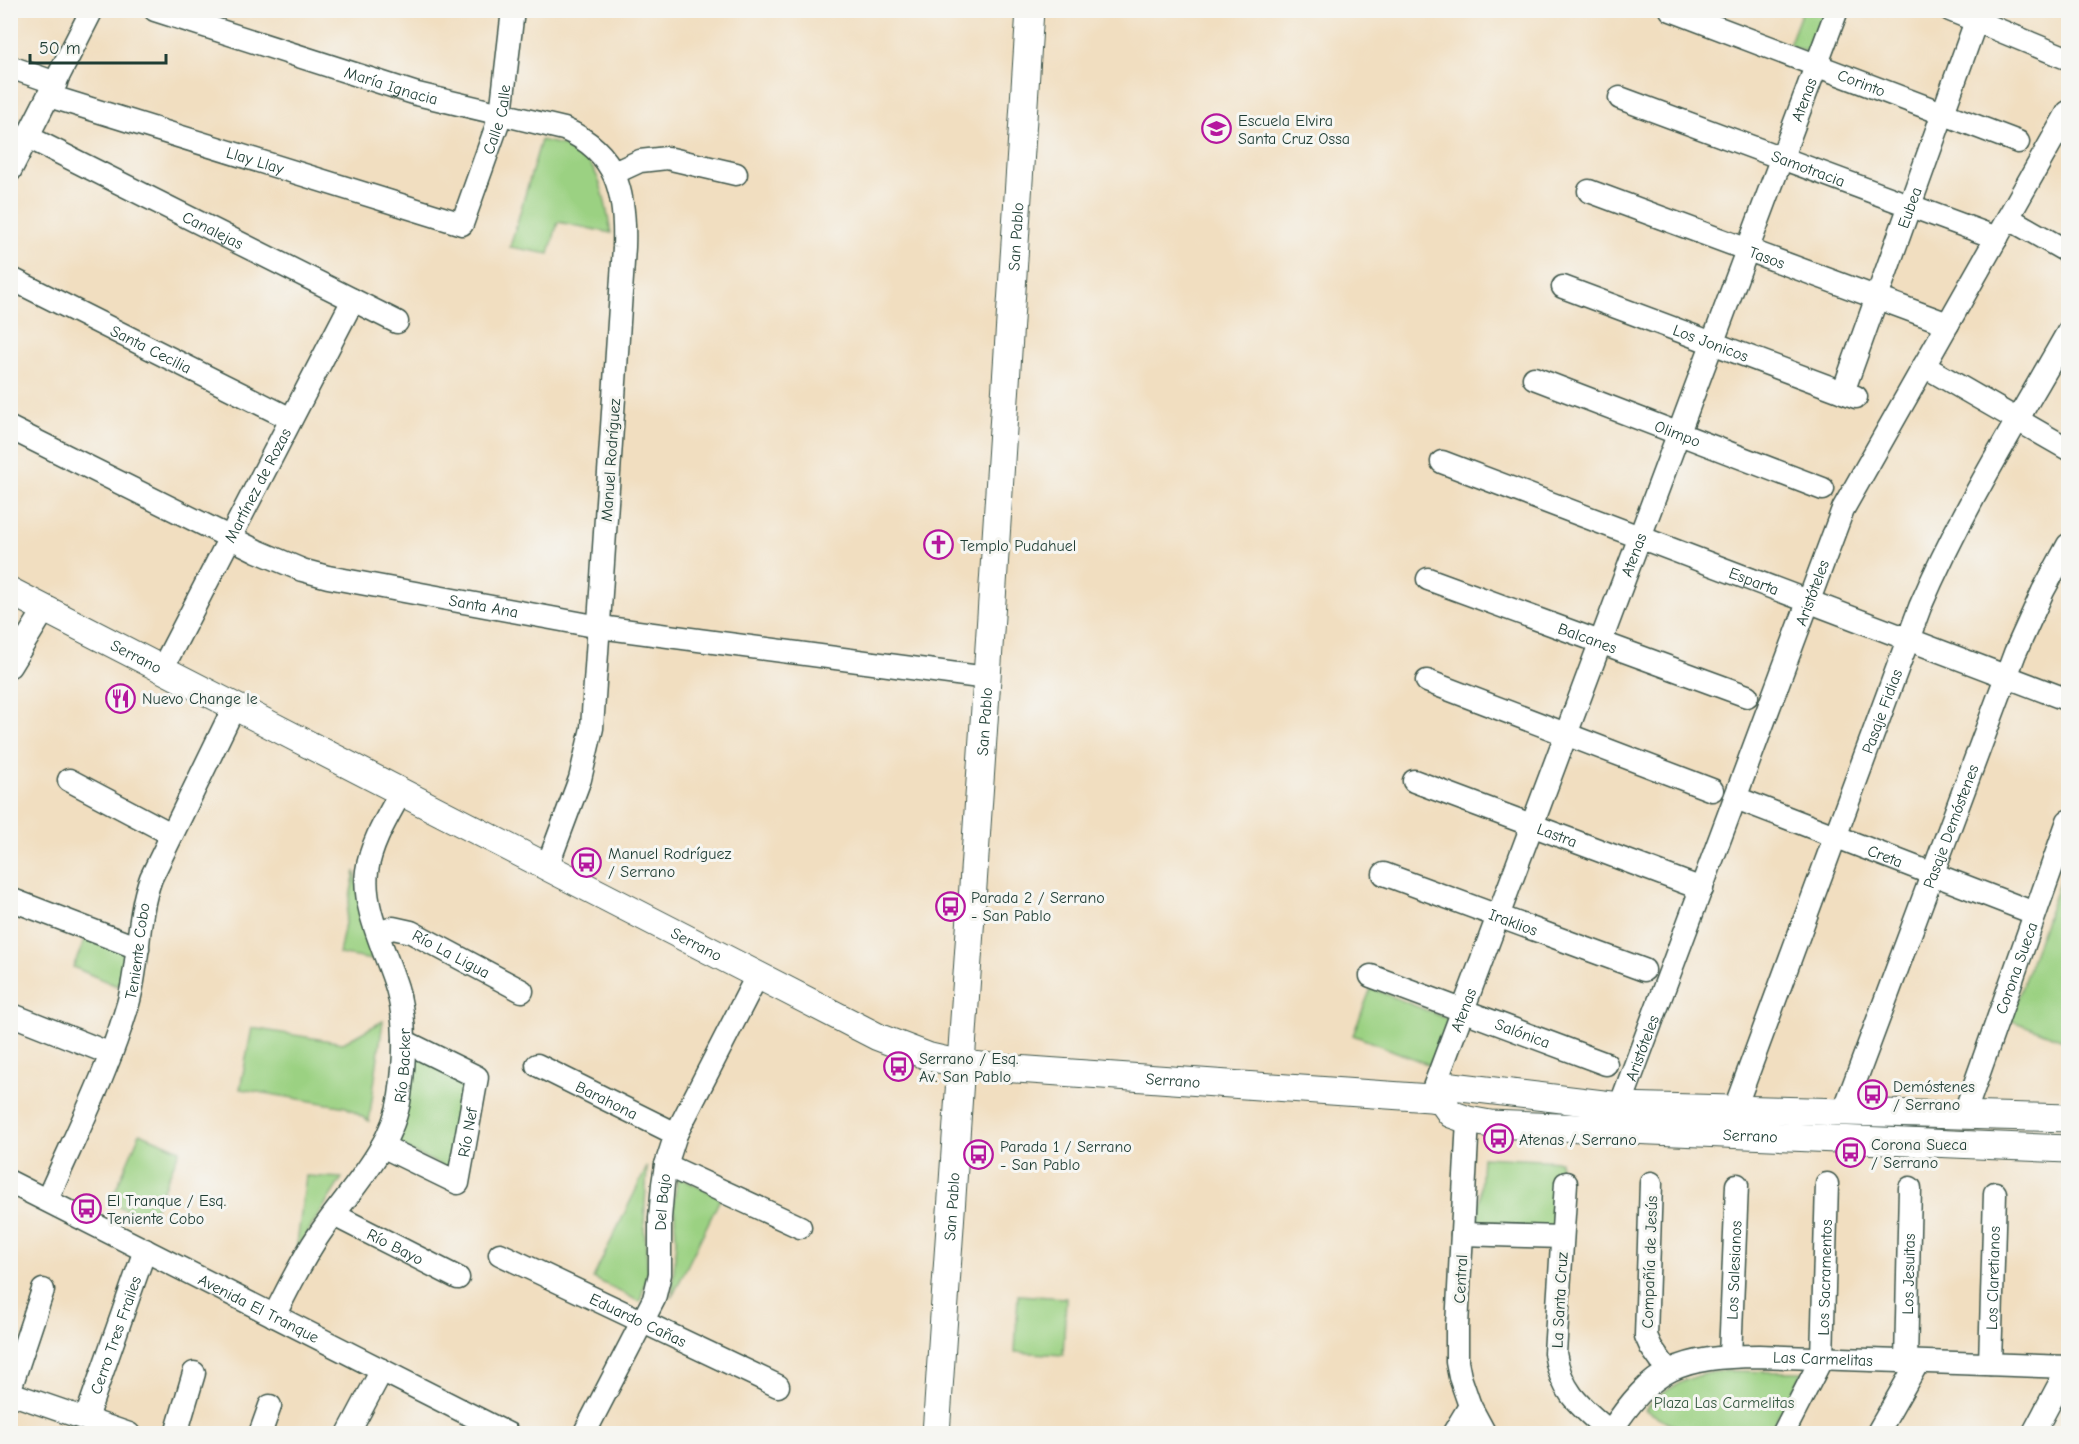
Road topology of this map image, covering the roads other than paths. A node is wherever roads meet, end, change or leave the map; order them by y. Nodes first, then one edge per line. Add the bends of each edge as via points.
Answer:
1 (92, 10) edge
2 (155, 10) edge
3 (1030, 10) edge
4 (1671, 10) edge
5 (1837, 10) edge
6 (1950, 10) edge
7 (510, 12) edge
8 (1976, 21) junction
9 (2064, 57) dead end
10 (1816, 66) junction
11 (10, 67) edge
12 (52, 89) junction
13 (1620, 98) dead end
14 (2068, 112) edge
15 (501, 114) junction
16 (1942, 114) junction
17 (28, 137) junction
18 (2018, 142) dead end
19 (1782, 158) junction
20 (10, 171) edge
21 (614, 173) junction
22 (736, 174) dead end
23 (1589, 191) dead end
24 (1910, 206) junction
25 (2008, 218) junction
26 (462, 224) joint
27 (1997, 238) junction
28 (1748, 250) junction
29 (2068, 252) edge
30 (10, 278) edge
31 (1563, 287) dead end
32 (1877, 297) junction
33 (353, 300) junction
34 (397, 322) dead end
35 (1948, 324) junction
36 (2068, 332) edge
37 (1713, 343) junction
38 (1924, 366) junction
39 (1534, 378) dead end
40 (1850, 395) joint
41 (291, 419) junction
42 (2018, 420) junction
43 (10, 428) edge
44 (1679, 434) junction
45 (2068, 449) edge
46 (1442, 462) dead end
47 (1823, 489) dead end
48 (1640, 537) junction
49 (230, 538) junction
50 (2068, 545) edge
51 (1428, 579) dead end
52 (10, 591) edge
53 (1810, 601) junction
54 (45, 609) junction
55 (600, 627) junction
56 (1909, 639) junction
57 (1599, 642) junction
58 (10, 666) edge
59 (162, 669) junction
60 (2006, 676) junction
61 (987, 678) junction
62 (1427, 681) dead end
63 (1747, 696) dead end
64 (2068, 700) edge
65 (234, 706) junction
66 (1567, 734) junction
67 (69, 780) dead end
68 (1414, 781) dead end
69 (1712, 789) dead end
70 (401, 792) junction
71 (1736, 798) junction
72 (2068, 821) edge
73 (1531, 825) junction
74 (171, 834) junction
75 (1836, 837) junction
76 (547, 867) junction
77 (1384, 874) dead end
78 (1933, 874) junction
79 (1702, 889) junction
80 (10, 899) edge
81 (2034, 912) junction
82 (1498, 916) junction
83 (378, 933) junction
84 (138, 948) junction
85 (1644, 970) dead end
86 (758, 974) junction
87 (1371, 976) dead end
88 (522, 991) dead end
89 (1461, 1010) junction
90 (10, 1014) edge
91 (404, 1041) junction
92 (111, 1054) junction
93 (1606, 1064) dead end
94 (537, 1065) dead end
95 (961, 1065) junction
96 (1435, 1099) junction
97 (1620, 1106) junction
98 (1735, 1108) junction
99 (1844, 1111) junction
100 (1964, 1114) junction
101 (2068, 1118) edge
102 (1468, 1120) junction
103 (676, 1134) junction
104 (382, 1146) junction
105 (2068, 1149) edge
106 (666, 1165) junction
107 (10, 1182) edge
108 (1651, 1183) dead end
109 (1566, 1184) dead end
110 (1827, 1184) dead end
111 (1737, 1185) dead end
112 (1910, 1188) dead end
113 (1995, 1193) dead end
114 (47, 1200) junction
115 (334, 1215) junction
116 (800, 1227) dead end
117 (1462, 1234) junction
118 (1562, 1237) junction
119 (145, 1250) junction
120 (500, 1254) dead end
121 (458, 1278) dead end
122 (43, 1290) dead end
123 (274, 1316) junction
124 (643, 1323) junction
125 (1730, 1356) junction
126 (1822, 1358) junction
127 (1912, 1362) junction
128 (1990, 1364) junction
129 (2068, 1368) edge
130 (382, 1370) junction
131 (1668, 1371) junction
132 (194, 1373) dead end
133 (778, 1386) dead end
134 (10, 1391) edge
135 (270, 1406) dead end
136 (1470, 1406) junction
137 (86, 1419) junction
138 (119, 1432) edge
139 (1610, 1433) edge
140 (176, 1434) edge
141 (260, 1434) edge
142 (348, 1434) edge
143 (508, 1434) edge
144 (584, 1434) edge
145 (936, 1434) edge
146 (1453, 1434) edge
147 (1485, 1434) edge
148 (1783, 1434) edge
149 (1877, 1434) edge
150 (2033, 1434) edge

1 - 12 street
2 - 15 street, María Ignacia via 417,94
3 - 61 main road, San Pablo
4 - 10 street, Corinto
5 - 10 street, Atenas
6 - 8 street
7 - 15 street, Calle Calle
8 - 9 street
8 - 16 street, Eubea
10 - 16 street, Corinto
10 - 19 street, Atenas
11 - 12 street, Llay Llay
12 - 17 street
12 - 26 street, Llay Llay
13 - 19 street, Samotracia
14 - 25 street, Aristóteles
15 - 21 street, María Ignacia via 574,133 595,147
15 - 26 street, Calle Calle
16 - 18 street, Corinto
16 - 24 street, Eubea
17 - 20 street
17 - 33 street, Canalejas
19 - 24 street, Samotracia
19 - 28 street, Atenas
21 - 22 street via 640,161 667,158
21 - 55 street, Manuel Rodríguez via 625,229
23 - 28 street, Tasos
24 - 27 street, Samotracia
24 - 32 street, Eubea
25 - 27 street, Aristóteles
25 - 29 street
27 - 35 street, Aristóteles
28 - 32 street, Tasos
28 - 37 street, Atenas
30 - 41 street, Santa Cecilia
31 - 37 street, Los Jonicos
32 - 35 street, Tasos
32 - 40 street, Eubea
33 - 34 street, Canalejas
33 - 41 street, Martínez de Rozas
35 - 38 street, Aristóteles
36 - 42 street, Pasaje Fidias
37 - 40 street, Los Jonicos
37 - 44 street, Atenas
38 - 42 street
38 - 53 street, Aristóteles via 1843,509
39 - 44 street, Olimpo
41 - 49 street, Martínez de Rozas
42 - 45 street
42 - 56 street, Pasaje Fidias via 1939,562
43 - 49 street, Santa Ana
44 - 47 street, Olimpo
44 - 48 street, Atenas
46 - 48 street, Esparta
48 - 53 street, Esparta
48 - 57 street, Atenas
49 - 55 street, Santa Ana via 279,561 328,577
49 - 59 street, Martínez de Rozas
50 - 60 street, Pasaje Demóstenes via 2032,612
51 - 57 street, Balcanes
52 - 54 main road, Serrano
53 - 56 street, Esparta
53 - 71 street, Aristóteles
54 - 58 street
54 - 59 main road, Serrano
55 - 61 street, Santa Ana
55 - 76 street, Manuel Rodríguez via 589,746
56 - 60 street, Esparta
56 - 75 street, Pasaje Fidias
57 - 63 street, Balcanes
57 - 66 street, Atenas
59 - 65 main road, Serrano
60 - 64 street, Esparta
60 - 78 street, Pasaje Demóstenes
61 - 95 main road, San Pablo
62 - 66 street
65 - 70 main road, Serrano
65 - 74 street, Teniente Cobo
66 - 69 street
66 - 73 street, Atenas
67 - 74 street
68 - 73 street, Lastra
70 - 76 main road, Serrano
70 - 83 street, Río Backer via 367,870 369,904
71 - 75 street, Creta
71 - 79 street, Aristóteles
72 - 81 street, Corona Sueca
73 - 79 street, Lastra
73 - 82 street, Atenas
74 - 84 street, Teniente Cobo via 146,892
75 - 78 street, Creta
75 - 98 street, Pasaje Fidias
76 - 86 main road, Serrano
77 - 82 street, Iraklios
78 - 81 street, Creta
78 - 99 street, Pasaje Demóstenes
79 - 97 street, Aristóteles
80 - 84 street
81 - 100 street, Corona Sueca
82 - 85 street, Iraklios
82 - 89 street, Atenas
83 - 88 street, Río La Ligua via 393,928 411,932
83 - 91 street, Río Backer via 402,1010
84 - 92 street, Teniente Cobo via 128,1004
86 - 95 main road, Serrano via 879,1037
86 - 103 street, Del Bajo
87 - 89 street, Salónica
89 - 93 street, Salónica
89 - 96 street, Atenas
90 - 92 street
91 - 104 street, Río Backer via 399,1098
91 - 104 street, Río Nef via 477,1077 458,1183
92 - 114 street, Teniente Cobo
94 - 103 street, Barahona
95 - 96 main road, Serrano
95 - 145 main road, San Pablo
96 - 97 main road, Serrano via 1453,1086
96 - 102 main road, Serrano via 1451,1114
97 - 98 main road, Serrano
98 - 99 main road, Serrano
99 - 100 main road, Serrano
100 - 101 main road, Serrano
102 - 105 main road, Serrano
102 - 117 street, Central
103 - 106 street, Del Bajo
104 - 115 street, Río Backer
106 - 116 street
106 - 124 street, Del Bajo via 660,1210 659,1280
107 - 114 street, Avenida El Tranque
108 - 131 street, Compañía de Jesús via 1646,1336
109 - 118 street, La Santa Cruz
110 - 126 street, Los Sacramentos
111 - 125 street, Los Salesianos
112 - 127 street, Los Jesuitas
113 - 128 street, Los Claretianos
114 - 119 street, Avenida El Tranque
115 - 121 street, Río Bayo
115 - 123 street, Río Backer
117 - 118 street
117 - 136 street, Central via 1456,1344 1460,1377
118 - 139 street, La Santa Cruz via 1557,1362 1573,1400
119 - 123 street, Avenida El Tranque
119 - 137 street, Cerro Tres Frailes
120 - 124 street, Eduardo Cañas
122 - 134 street
123 - 130 street, Avenida El Tranque
124 - 133 street, Eduardo Cañas
124 - 144 street, Del Bajo
125 - 126 street, Las Carmelitas
125 - 131 street, Las Carmelitas via 1689,1362
126 - 127 street, Las Carmelitas
126 - 148 street, Los Sacramentos
127 - 128 street, Las Carmelitas
127 - 149 street, Los Jesuitas
128 - 129 street, Las Carmelitas
129 - 150 street
130 - 142 street
130 - 143 street, Avenida El Tranque
131 - 139 street, Las Carmelitas via 1640,1394
132 - 140 street
134 - 137 street
135 - 141 street
136 - 146 street
136 - 147 street, Central
137 - 138 street

